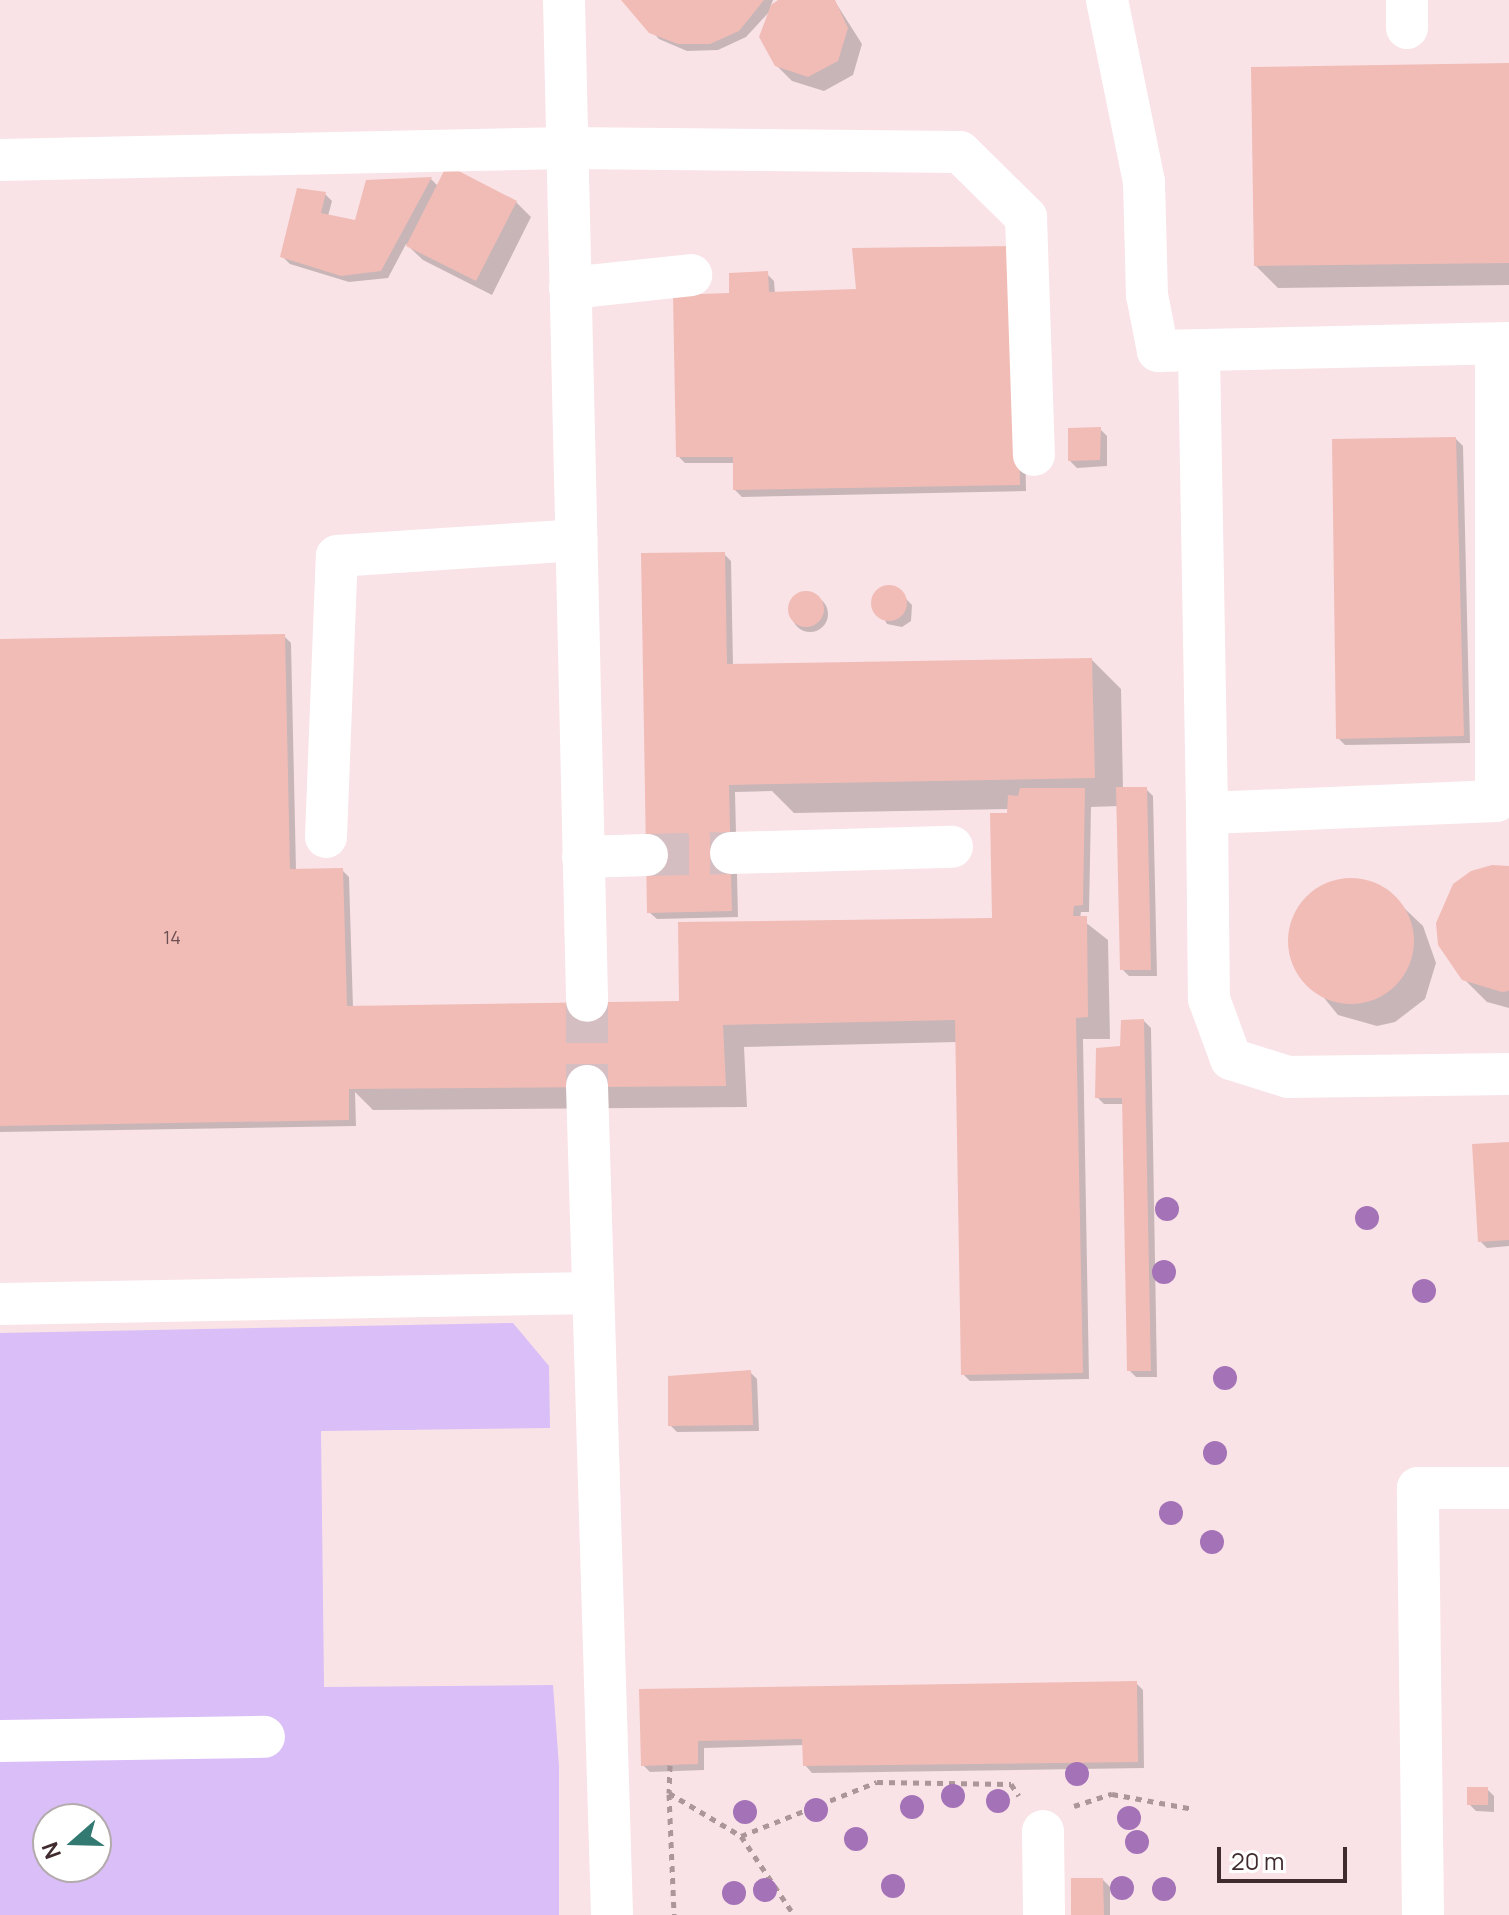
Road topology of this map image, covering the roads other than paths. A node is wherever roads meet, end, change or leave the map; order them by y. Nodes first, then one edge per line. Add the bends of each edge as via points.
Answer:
1 (564, 0) edge
2 (1107, 0) edge
3 (567, 148) junction
4 (0, 160) edge
5 (691, 275) dead end
6 (570, 288) junction
7 (1502, 344) edge
8 (1199, 352) junction
9 (1034, 455) dead end
10 (576, 540) junction
11 (1502, 802) edge
12 (1207, 813) junction
13 (326, 837) dead end
14 (952, 847) dead end
15 (731, 853) tunnel mouth
16 (647, 855) tunnel mouth
17 (583, 857) junction
18 (587, 1001) tunnel mouth
19 (1509, 1074) edge
20 (587, 1086) tunnel mouth
21 (593, 1293) junction
22 (0, 1304) edge
23 (1509, 1488) edge
24 (264, 1737) dead end
25 (0, 1741) edge
26 (1043, 1831) road end
27 (612, 1915) edge
28 (1044, 1915) edge
29 (1423, 1915) edge

1 - 3 lane
2 - 8 lane via 1144,182 1147,295 1158,351
3 - 4 lane
3 - 6 lane
3 - 9 lane via 960,152 1026,217
5 - 6 lane
6 - 10 lane
7 - 8 lane
7 - 11 lane
8 - 12 lane
10 - 13 lane via 337,556
10 - 17 lane
11 - 12 lane
12 - 19 lane via 1209,999 1231,1059 1288,1077
14 - 15 lane
16 - 17 lane
17 - 18 lane
20 - 21 lane
21 - 22 lane
21 - 27 lane
23 - 29 lane via 1418,1488
24 - 25 lane
26 - 28 lane

